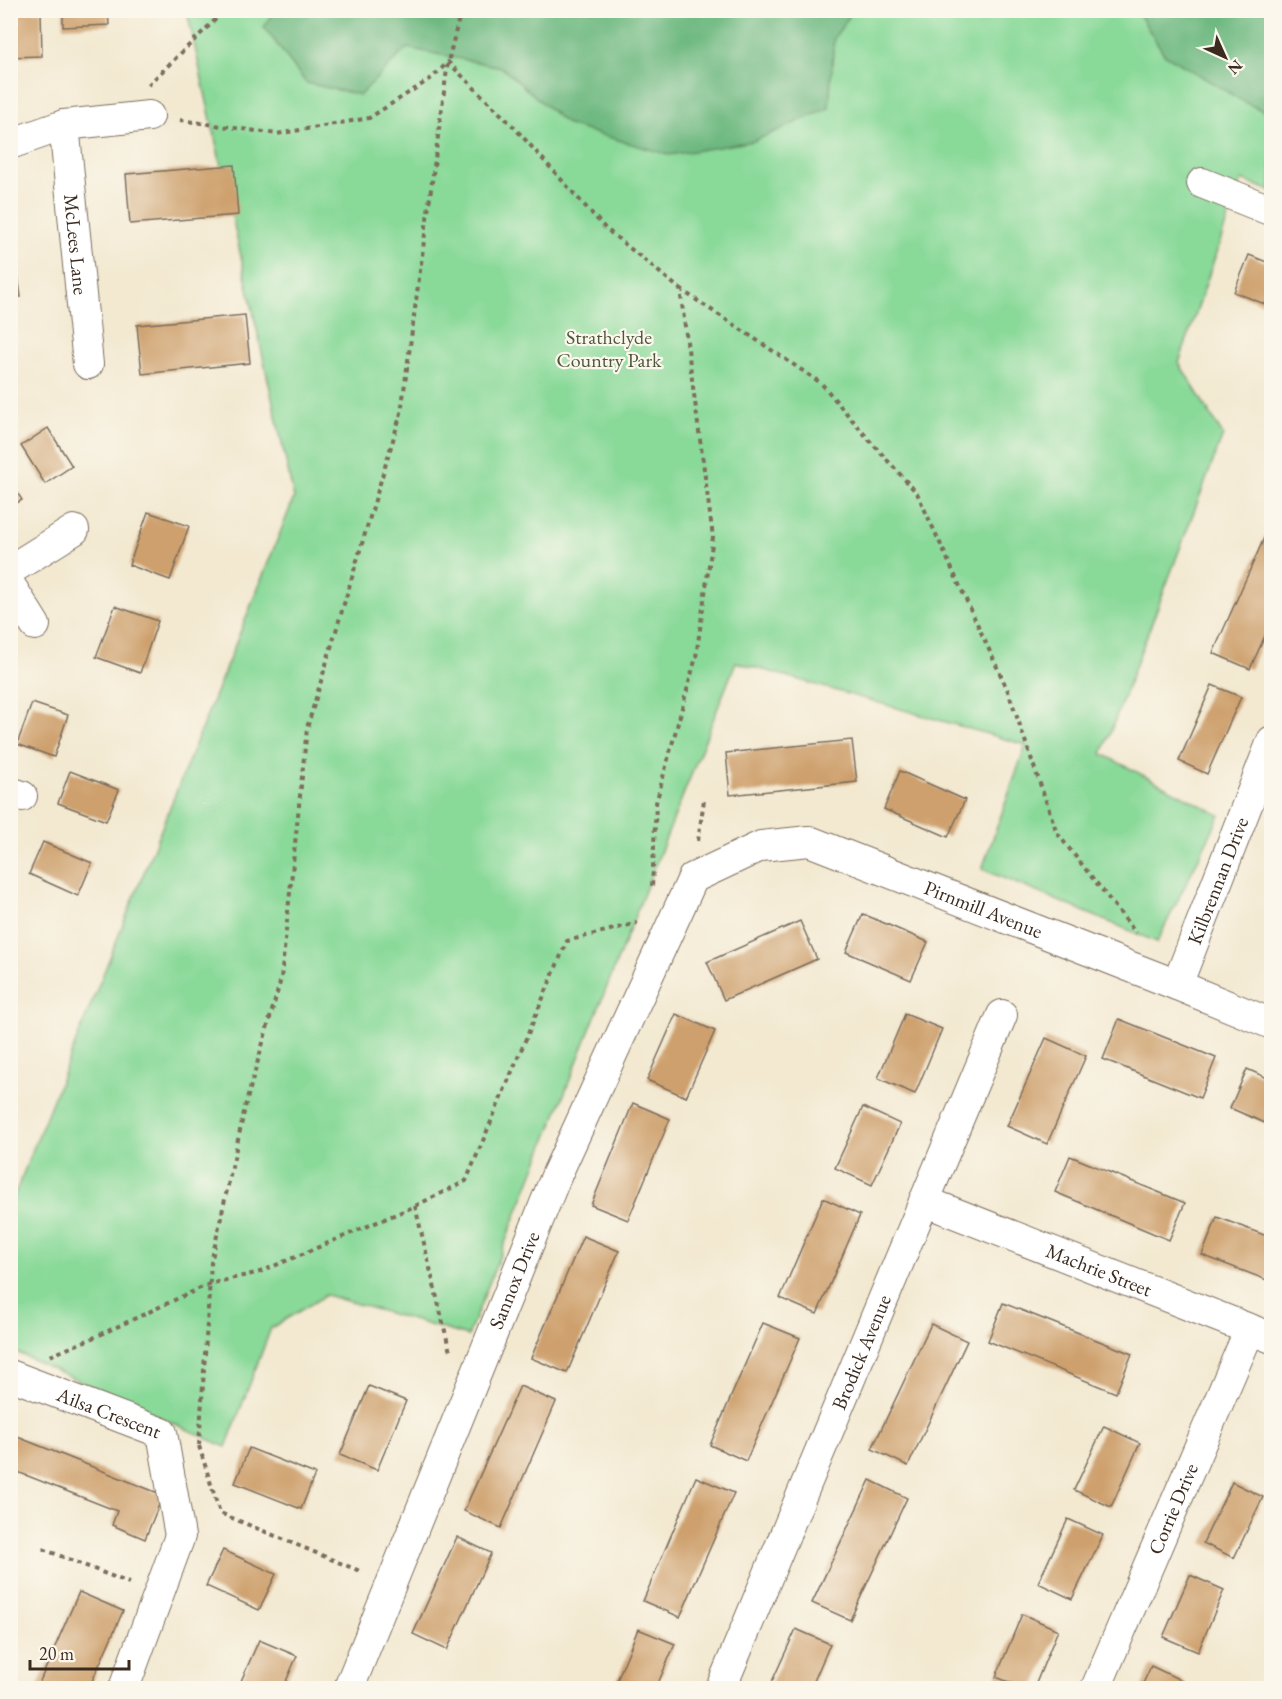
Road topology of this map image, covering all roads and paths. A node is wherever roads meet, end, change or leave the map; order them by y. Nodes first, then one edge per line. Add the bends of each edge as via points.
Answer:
1 (221, 10) edge
2 (461, 10) edge
3 (448, 62) junction
4 (140, 117) junction
5 (64, 125) junction
6 (10, 144) edge
7 (1202, 183) dead end
8 (1272, 211) edge
9 (680, 289) junction
10 (88, 364) dead end
11 (74, 530) dead end
12 (10, 570) edge
13 (10, 585) edge
14 (35, 625) dead end
15 (1272, 741) edge
16 (693, 878) joint
17 (654, 896) dead end
18 (1142, 940) dead end
19 (663, 943) junction
20 (1177, 985) junction
21 (1002, 1015) dead end
22 (1272, 1024) edge
23 (924, 1202) junction
24 (415, 1206) junction
25 (209, 1284) junction
26 (1261, 1334) edge
27 (42, 1359) dead end
28 (10, 1375) edge
29 (464, 1402) junction
30 (199, 1445) junction
31 (196, 1455) dead end
32 (43, 1549) dead end
33 (391, 1584) junction
34 (158, 1595) junction
35 (124, 1689) edge
36 (349, 1689) edge
37 (721, 1689) edge
38 (1096, 1689) edge

1 - 4 path via 148,85
2 - 3 path
3 - 4 path via 432,78 369,118 277,134
3 - 9 path via 512,125 605,228
3 - 25 path via 401,413 307,728 281,978 246,1103
4 - 5 street
5 - 6 street
5 - 10 street, McLees Lane
7 - 8 street
9 - 17 path via 713,537 696,657 656,803
9 - 18 path via 821,383 917,493 1008,691 1057,833
11 - 12 street
13 - 14 street
15 - 20 street, Kilbrennan Drive
16 - 19 street, Sannox Drive
16 - 20 street, Pirnmill Avenue via 761,846 809,842
19 - 24 path via 658,918 567,941 466,1181
19 - 29 street, Sannox Drive via 557,1174
20 - 22 street, Pirnmill Avenue
21 - 23 street, Brodick Avenue
23 - 26 street, Machrie Street
23 - 37 street, Brodick Avenue
24 - 25 path via 260,1272
24 - 29 path
25 - 27 path
25 - 30 path
26 - 38 street, Corrie Drive
28 - 34 street, Ailsa Crescent via 162,1433 180,1536
29 - 33 street, Sannox Drive
30 - 31 path
30 - 33 path via 220,1512
32 - 34 path
33 - 36 street, Sannox Drive
34 - 35 street, Ailsa Crescent

